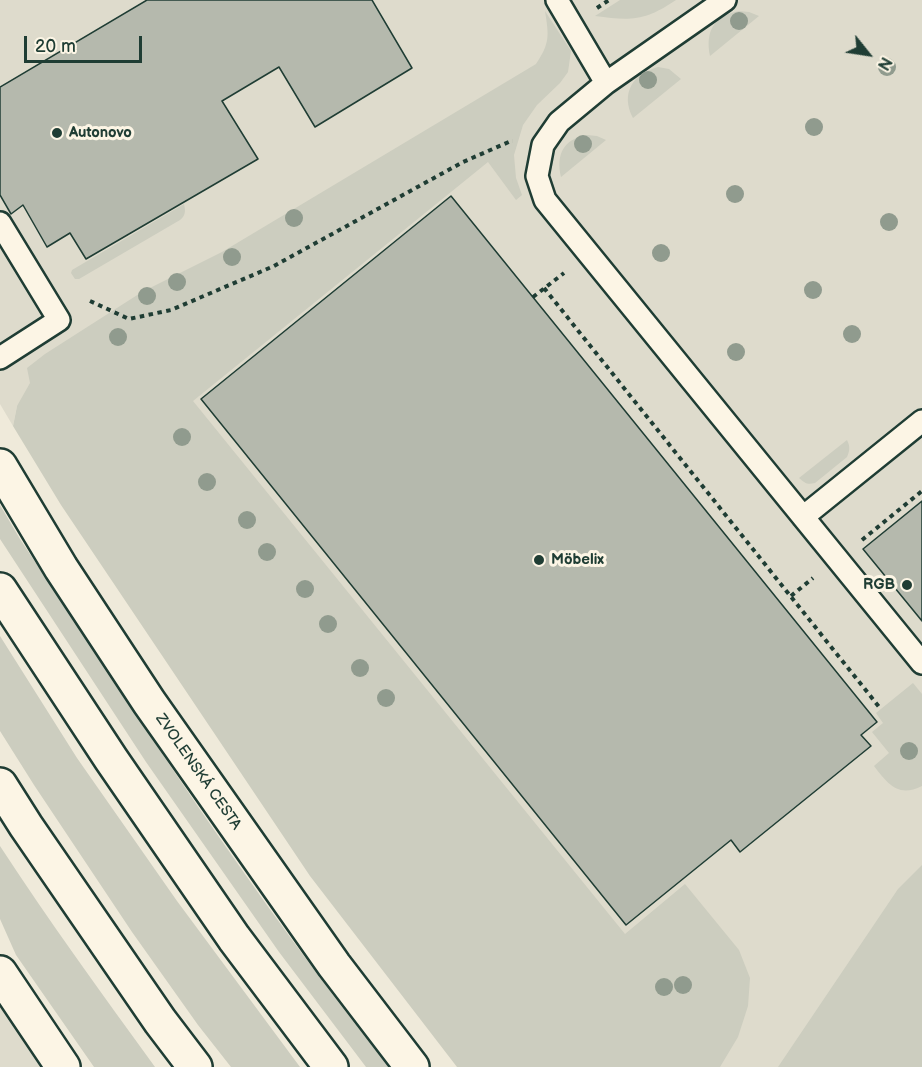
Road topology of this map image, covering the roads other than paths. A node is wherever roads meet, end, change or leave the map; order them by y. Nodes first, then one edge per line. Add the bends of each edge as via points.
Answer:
1 (557, 0) edge
2 (725, 0) edge
3 (606, 83) junction
4 (0, 223) edge
5 (0, 358) edge
6 (922, 420) edge
7 (0, 466) edge
8 (803, 517) junction
9 (0, 590) edge
10 (922, 663) edge
11 (0, 785) edge
12 (0, 973) edge
13 (63, 1067) edge
14 (195, 1067) edge
15 (331, 1067) edge
16 (412, 1067) edge

1 - 3 lane
2 - 3 lane
3 - 8 lane via 559,122 543,147 537,176 545,200
4 - 5 lane via 59,320
6 - 8 lane
7 - 16 main road, ZVOLENSKÁ CESTA via 149,702 334,965
8 - 10 lane
9 - 15 main road via 228,928
11 - 14 main road
12 - 13 main road

